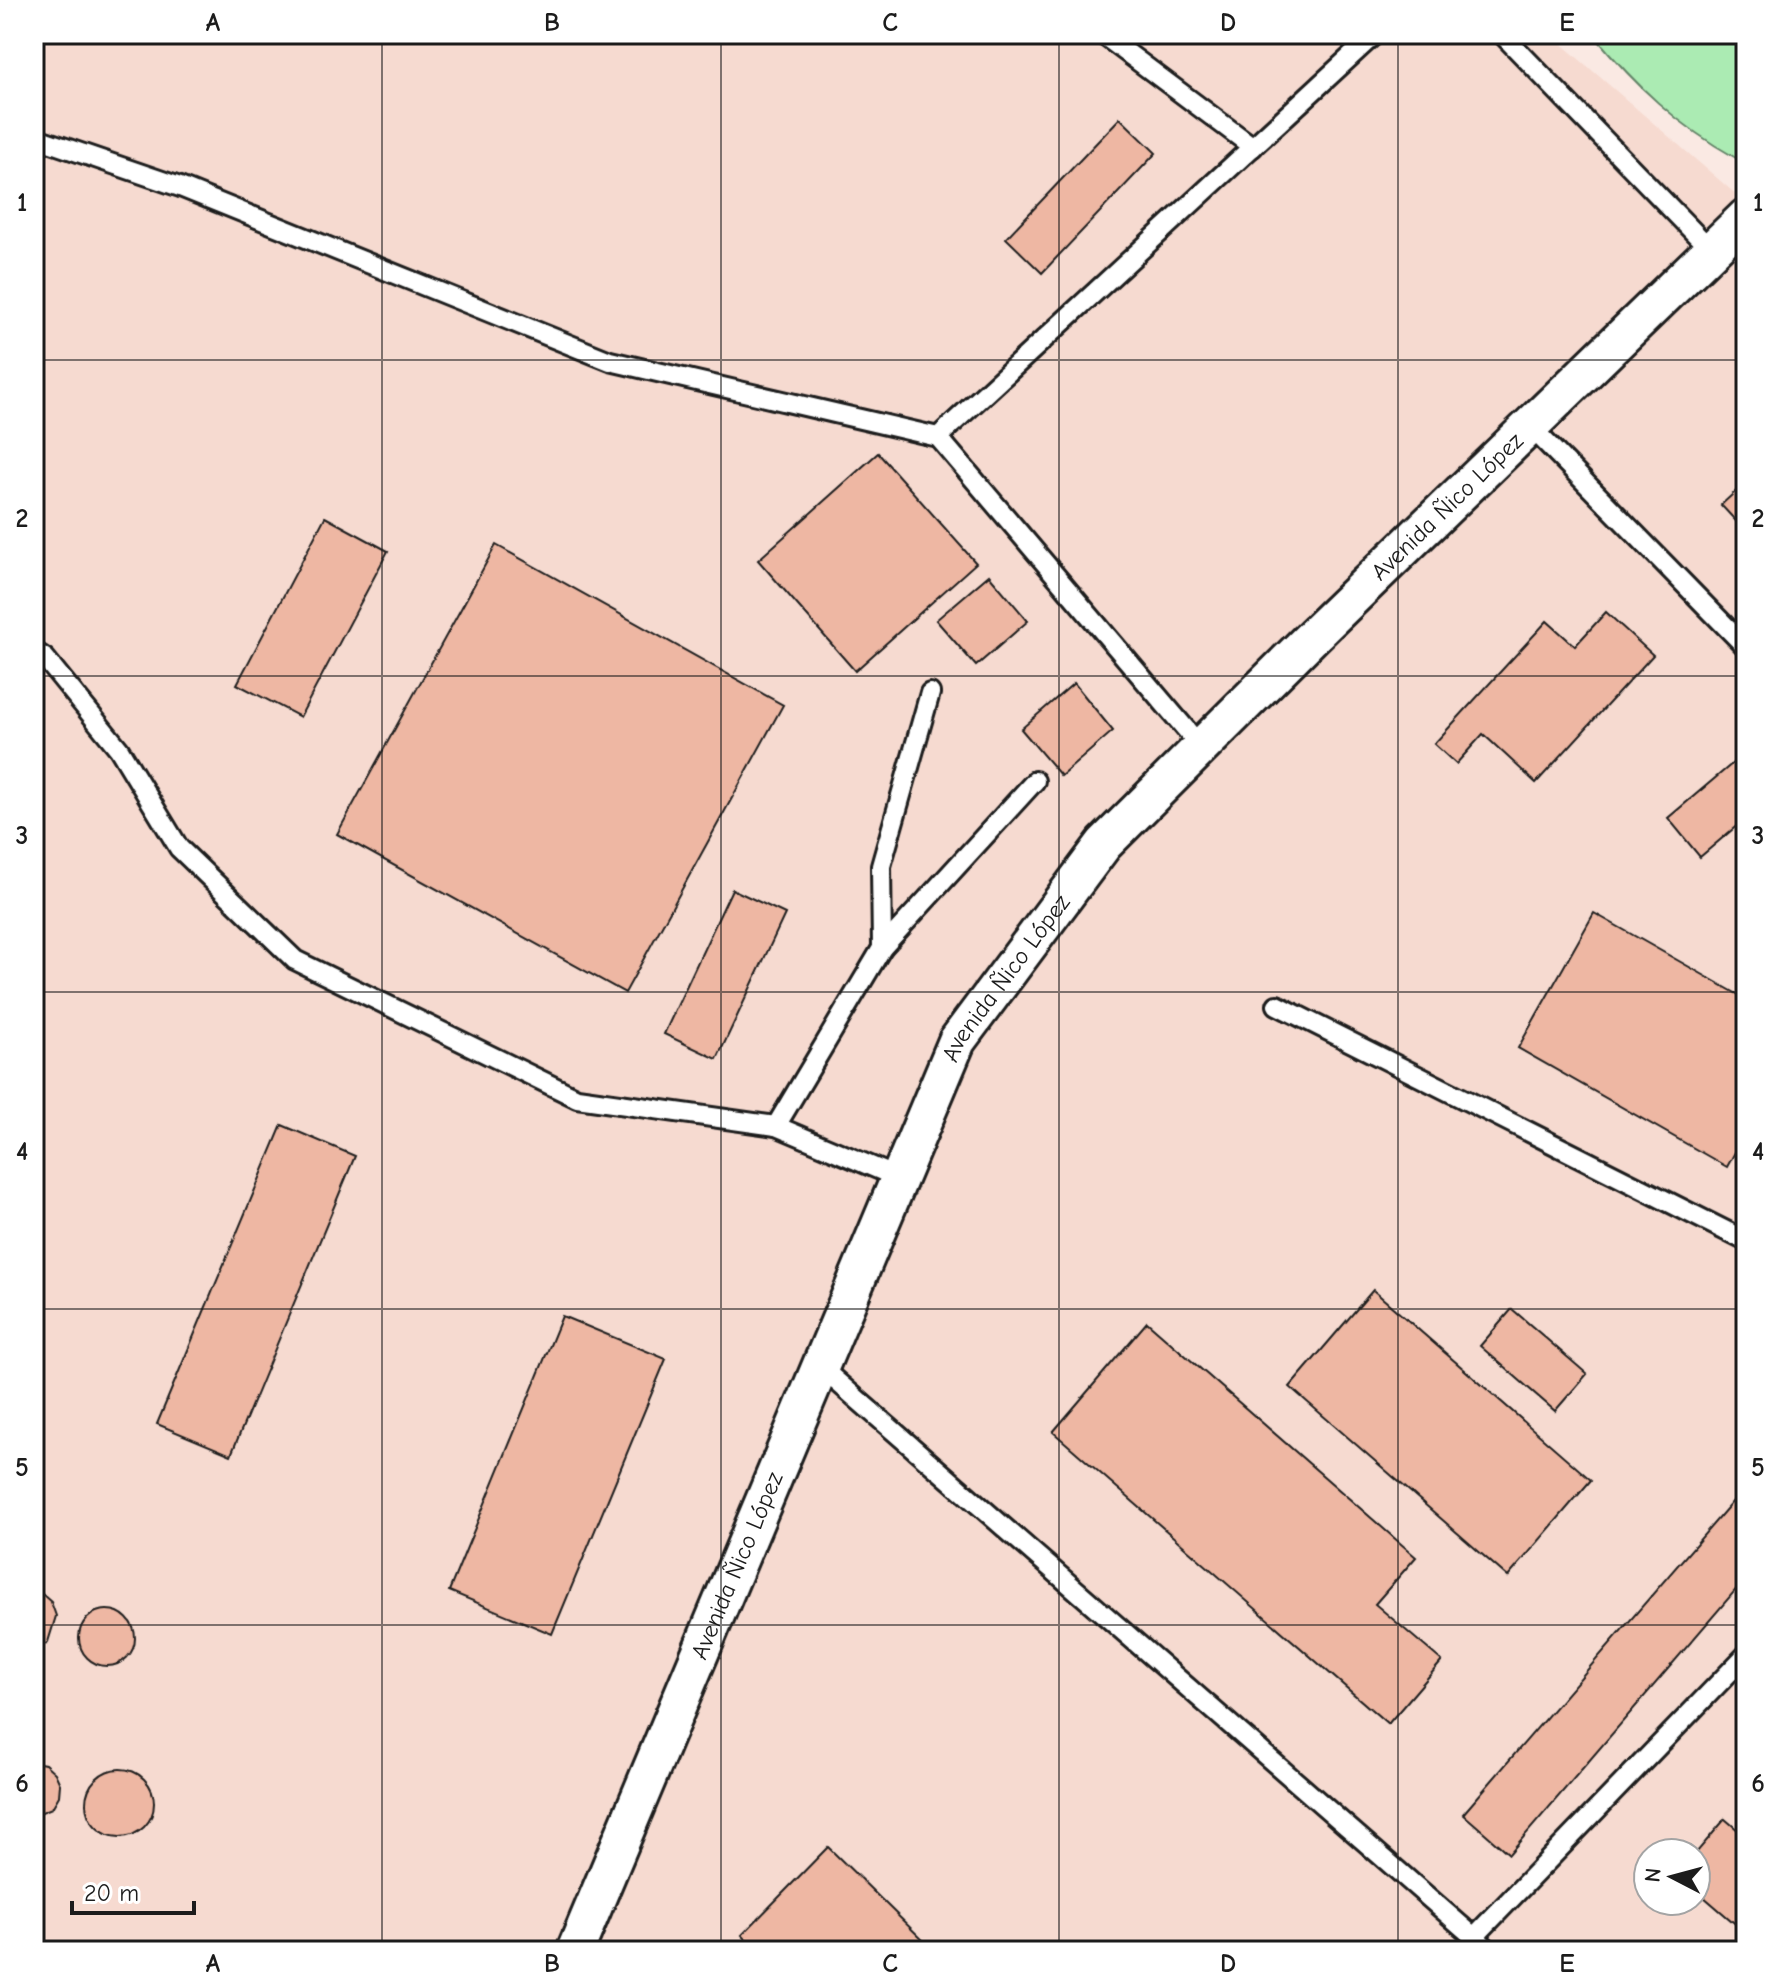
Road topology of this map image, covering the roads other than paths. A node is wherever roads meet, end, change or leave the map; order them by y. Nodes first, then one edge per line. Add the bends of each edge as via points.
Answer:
1 (1102, 34) edge
2 (1375, 34) edge
3 (1502, 34) edge
4 (34, 137) edge
5 (1253, 147) junction
6 (1746, 217) edge
7 (1711, 250) junction
8 (1529, 425) junction
9 (938, 437) junction
10 (1746, 647) edge
11 (34, 651) edge
12 (930, 693) dead end
13 (1201, 747) junction
14 (1035, 781) dead end
15 (882, 948) junction
16 (1277, 1005) dead end
17 (776, 1126) junction
18 (899, 1178) junction
19 (1746, 1241) edge
20 (818, 1365) junction
21 (1746, 1655) edge
22 (1474, 1937) junction
23 (575, 1951) edge
24 (1490, 1951) edge

1 - 5 lane
2 - 5 lane
3 - 7 lane
4 - 9 lane via 180,187 610,361
5 - 9 lane
6 - 7 street, Avenida Ñico López
7 - 8 street, Avenida Ñico López
8 - 10 lane
8 - 13 street, Avenida Ñico López
9 - 13 lane
11 - 17 lane via 119,749 179,848 295,960 577,1098
12 - 15 lane via 881,866
13 - 18 street, Avenida Ñico López via 1104,844 957,1041
14 - 15 lane
15 - 17 lane
16 - 19 lane
17 - 18 lane
18 - 20 street, Avenida Ñico López
20 - 22 lane
20 - 23 street, Avenida Ñico López
21 - 22 lane
22 - 24 lane

